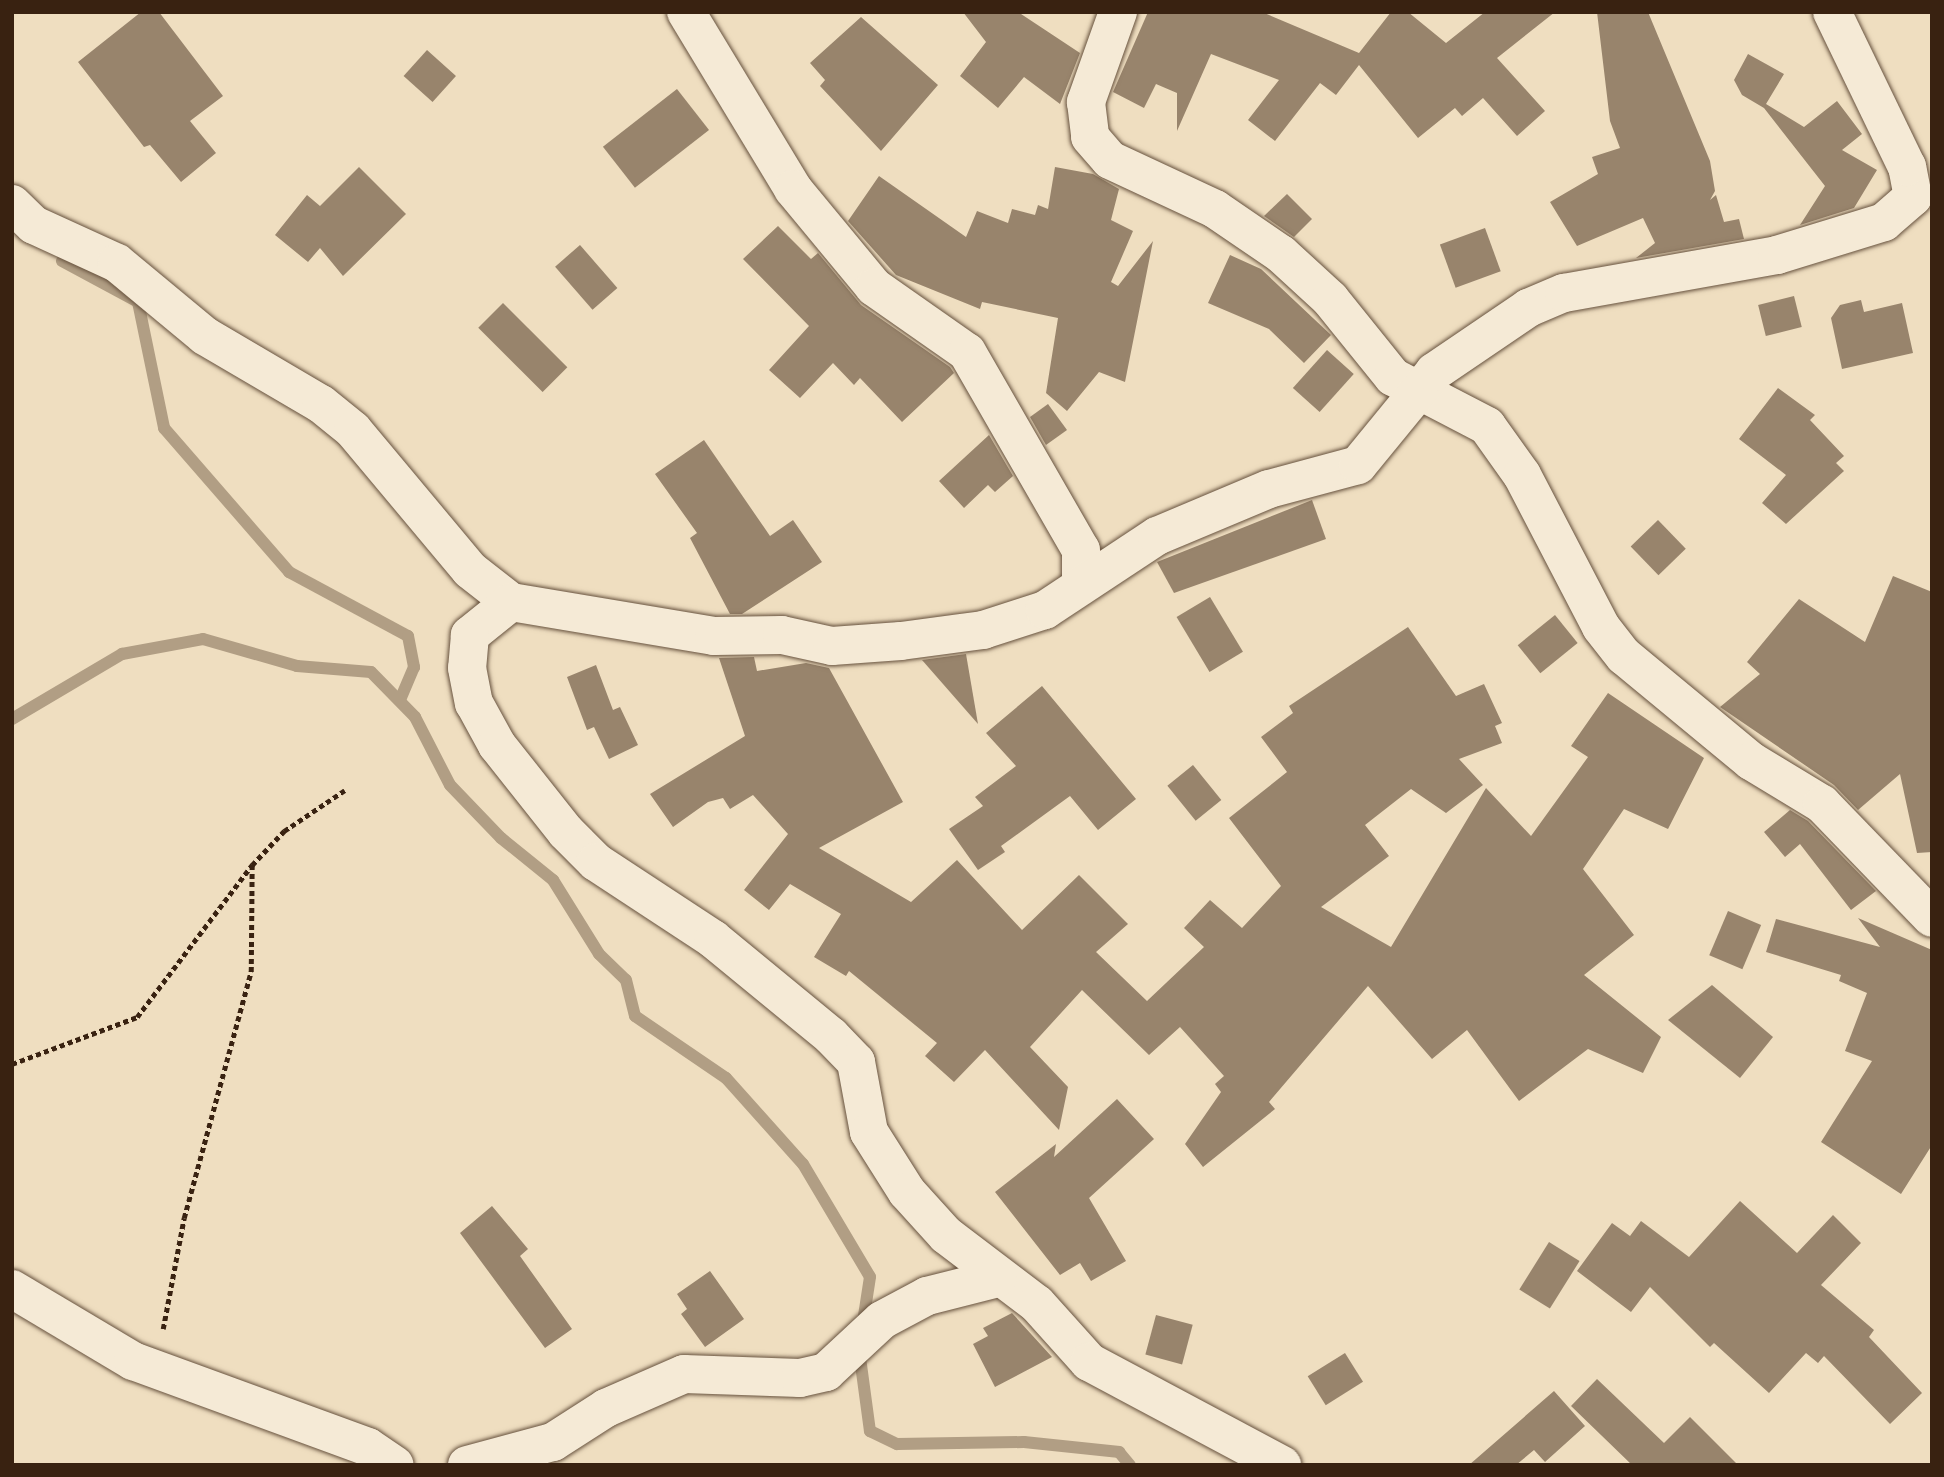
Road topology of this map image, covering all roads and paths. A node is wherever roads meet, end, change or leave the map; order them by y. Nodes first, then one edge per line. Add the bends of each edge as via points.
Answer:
1 (686, 12) edge
2 (1118, 12) edge
3 (1832, 12) edge
4 (1922, 199) edge
5 (12, 204) edge
6 (1416, 394) junction
7 (1081, 583) junction
8 (511, 602) junction
9 (345, 790) dead end
10 (252, 865) junction
11 (1932, 918) edge
12 (12, 1064) edge
13 (998, 1278) junction
14 (12, 1289) edge
15 (158, 1371) junction
16 (395, 1465) edge
17 (467, 1465) edge
18 (1282, 1465) edge

1 - 7 street via 801,199 874,287 967,352 1081,550
2 - 6 street via 1086,102 1090,137 1110,160 1214,209 1281,254 1330,299 1393,377
3 - 4 street via 1900,143
4 - 6 street via 1862,234 1564,293 1458,351
5 - 8 street via 34,225 117,263 205,336 321,404 352,430 470,570
6 - 7 street via 1358,466 1209,513
6 - 11 street via 1467,411 1506,447 1559,555 1624,656 1751,761 1822,804
7 - 8 street via 1045,610 983,630 832,646 782,635 650,629
8 - 13 street via 470,635 467,668 474,704 497,744 596,862 713,939 856,1062 880,1157 946,1235
9 - 10 path via 293,824
10 - 12 path via 137,1017
10 - 15 path via 251,972 184,1218
13 - 17 street via 928,1296 883,1320 826,1372 800,1378 684,1374 618,1402 553,1441
13 - 18 street via 1037,1304 1089,1362
14 - 15 street
15 - 16 street via 369,1447

